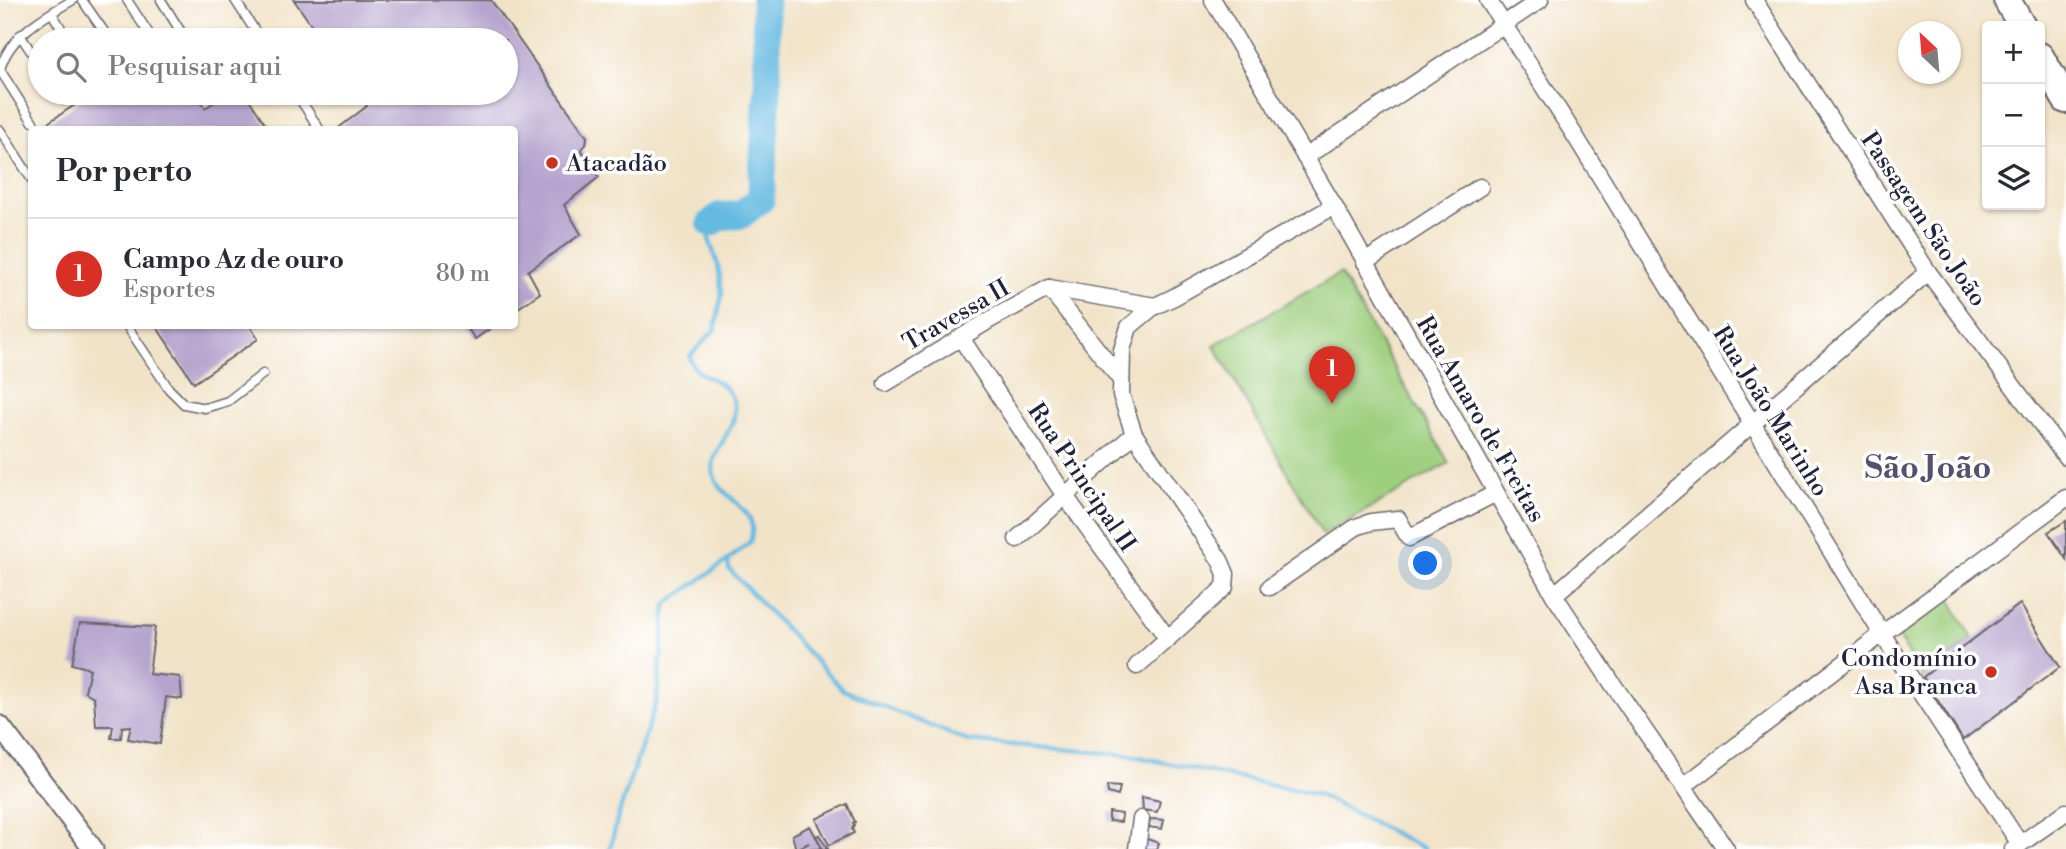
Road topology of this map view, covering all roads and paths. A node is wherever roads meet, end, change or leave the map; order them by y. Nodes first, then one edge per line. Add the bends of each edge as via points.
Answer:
1 (74, 0) edge
2 (82, 0) edge
3 (127, 0) edge
4 (161, 0) edge
5 (235, 0) edge
6 (1213, 0) edge
7 (1488, 0) edge
8 (1540, 0) edge
9 (1754, 0) edge
10 (2007, 0) edge
11 (63, 2) edge
12 (52, 13) junction
13 (2019, 21) edge
14 (1503, 24) junction
15 (30, 28) edge
16 (61, 28) edge
17 (102, 28) edge
18 (145, 28) edge
19 (178, 28) edge
20 (253, 28) edge
21 (28, 30) edge
22 (20, 35) junction
23 (28, 47) edge
24 (2045, 64) edge
25 (2066, 100) edge
26 (304, 105) edge
27 (33, 122) dead end
28 (317, 126) edge
29 (0, 130) edge
30 (1305, 157) junction
31 (28, 174) edge
32 (1480, 187) dead end
33 (1334, 206) junction
34 (1365, 262) junction
35 (1928, 272) junction
36 (1049, 288) junction
37 (1155, 306) junction
38 (129, 329) edge
39 (961, 338) junction
40 (262, 374) dead end
41 (1121, 380) junction
42 (886, 383) dead end
43 (1752, 424) junction
44 (1134, 434) junction
45 (2066, 457) edge
46 (1496, 493) junction
47 (1065, 496) junction
48 (2066, 498) edge
49 (1017, 539) dead end
50 (1269, 587) dead end
51 (1554, 595) junction
52 (1882, 634) junction
53 (1168, 639) junction
54 (1137, 666) dead end
55 (0, 726) edge
56 (1684, 786) junction
57 (2066, 812) edge
58 (1141, 819) dead end
59 (2016, 846) edge
60 (93, 849) edge
61 (1137, 849) edge
62 (1726, 849) edge

1 - 11 lane
2 - 17 lane
3 - 18 lane
4 - 19 lane
5 - 20 lane
6 - 30 street, Rua Amaro de Freitas
7 - 14 street, Rua João Marinho
8 - 14 street
9 - 35 street, Passagem São João
10 - 13 highway
11 - 12 lane
12 - 15 lane
12 - 16 lane
14 - 30 street
14 - 43 street, Rua João Marinho
21 - 22 lane
22 - 23 lane
22 - 27 lane via 0,70
24 - 25 highway
26 - 28 lane
29 - 31 lane
30 - 33 street, Rua Amaro de Freitas
32 - 34 street
33 - 34 street, Rua Amaro de Freitas
33 - 37 street
34 - 46 street, Rua Amaro de Freitas
35 - 43 street
35 - 45 street, Passagem São João
36 - 37 street
36 - 39 street, Travessa II
36 - 41 street
37 - 41 street via 1129,327
38 - 40 lane via 184,404 205,408 228,401
39 - 42 street, Travessa II
39 - 47 street, Rua Principal II
41 - 44 street via 1121,395
43 - 51 street
43 - 52 street, Rua João Marinho
44 - 47 street
44 - 53 street via 1226,574 1225,587
46 - 50 street via 1409,538 1398,519 1356,527
46 - 51 street, Rua Amaro de Freitas
47 - 49 street
47 - 53 street, Rua Principal II
48 - 52 street
51 - 56 street, Rua Amaro de Freitas
52 - 56 street
52 - 59 street, Rua João Marinho
53 - 54 street
55 - 60 street
56 - 62 street, Rua Amaro de Freitas
57 - 59 street
58 - 61 street

